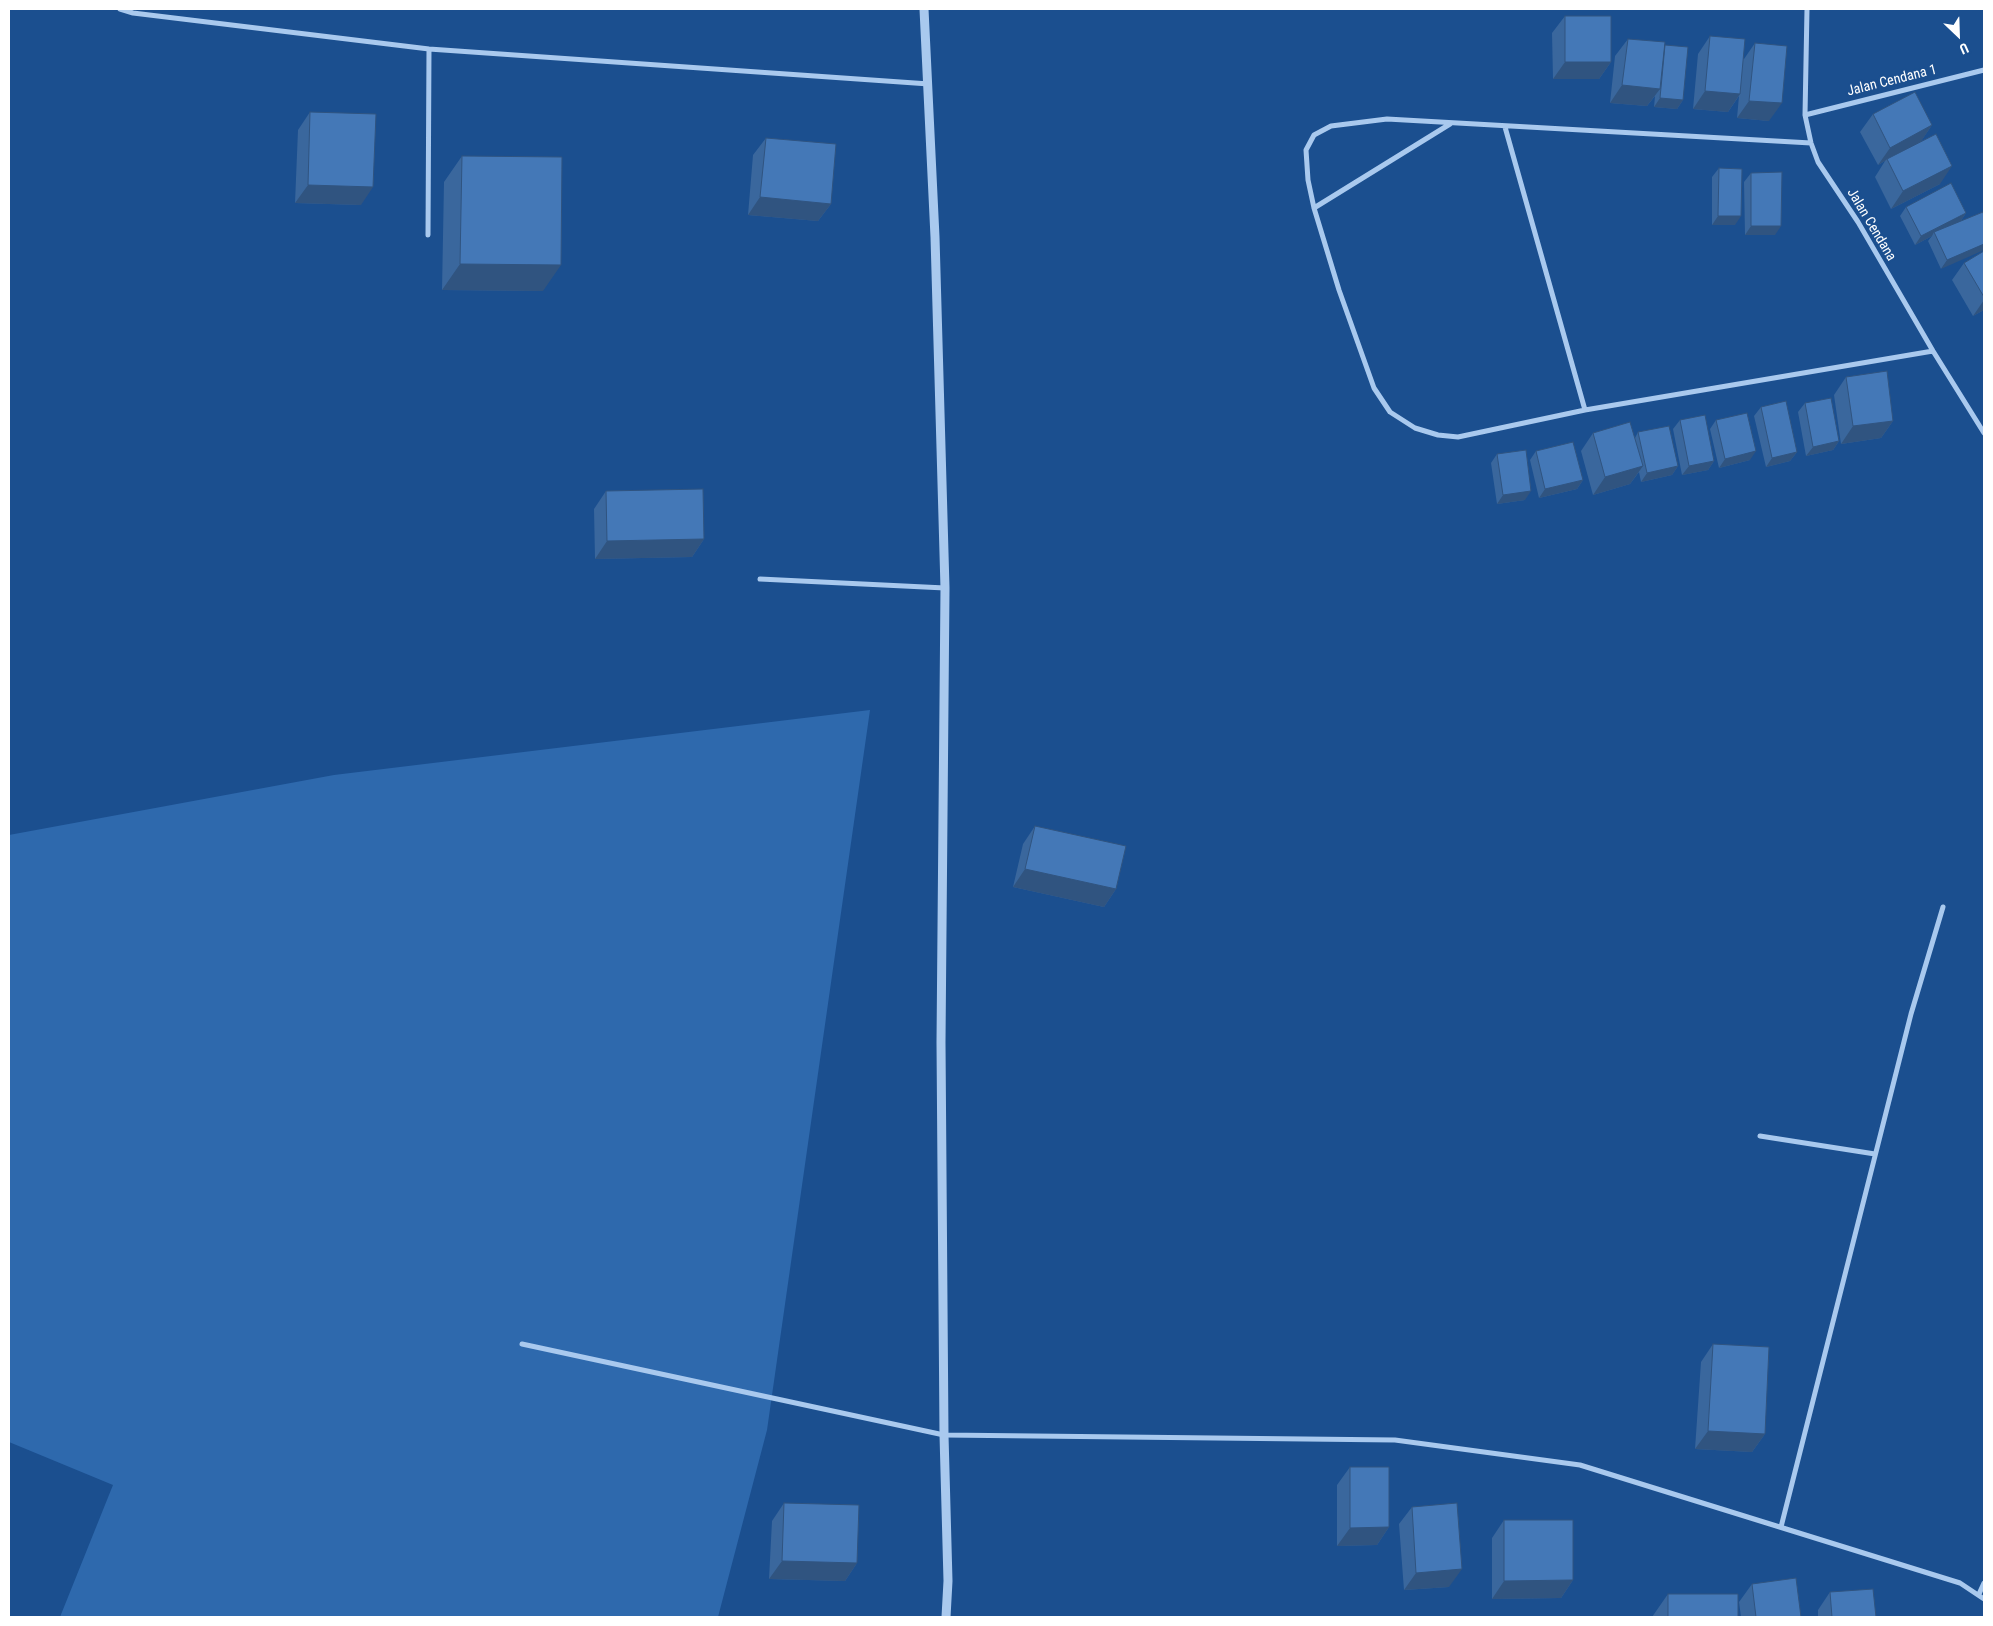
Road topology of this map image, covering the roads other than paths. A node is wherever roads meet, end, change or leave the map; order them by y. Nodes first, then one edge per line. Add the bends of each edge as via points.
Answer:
1 (120, 9) edge
2 (924, 9) edge
3 (1807, 9) edge
4 (429, 49) junction
5 (1984, 70) edge
6 (929, 84) junction
7 (1805, 115) junction
8 (1450, 123) junction
9 (1505, 126) junction
10 (1811, 143) junction
11 (1314, 208) junction
12 (428, 235) dead end
13 (1933, 351) junction
14 (1585, 410) junction
15 (1984, 434) edge
16 (760, 579) dead end
17 (945, 588) junction
18 (1943, 907) dead end
19 (1760, 1136) dead end
20 (1875, 1154) junction
21 (522, 1344) dead end
22 (944, 1435) junction
23 (1781, 1527) junction
24 (1984, 1583) edge
25 (1979, 1594) junction
26 (1984, 1599) edge
27 (946, 1617) edge

1 - 4 street
2 - 6 street
3 - 7 street, Jalan Cendana
4 - 6 street
4 - 12 street
5 - 7 street, Jalan Cendana 1
6 - 17 street
7 - 10 street, Jalan Cendana
8 - 9 street
8 - 11 street
8 - 11 street via 1387,119 1330,126 1314,136 1306,150
9 - 10 street
9 - 14 street
10 - 13 street, Jalan Cendana via 1818,162 1858,222
11 - 14 street via 1374,388 1390,412 1415,428 1458,437
13 - 14 street
13 - 15 street, Jalan Cendana
16 - 17 street
17 - 22 street via 941,1042
18 - 20 street via 1910,1014
19 - 20 street
20 - 23 street
21 - 22 street
22 - 23 street via 1395,1440 1580,1464
22 - 27 street
23 - 25 street via 1960,1583
24 - 25 street
25 - 26 street

